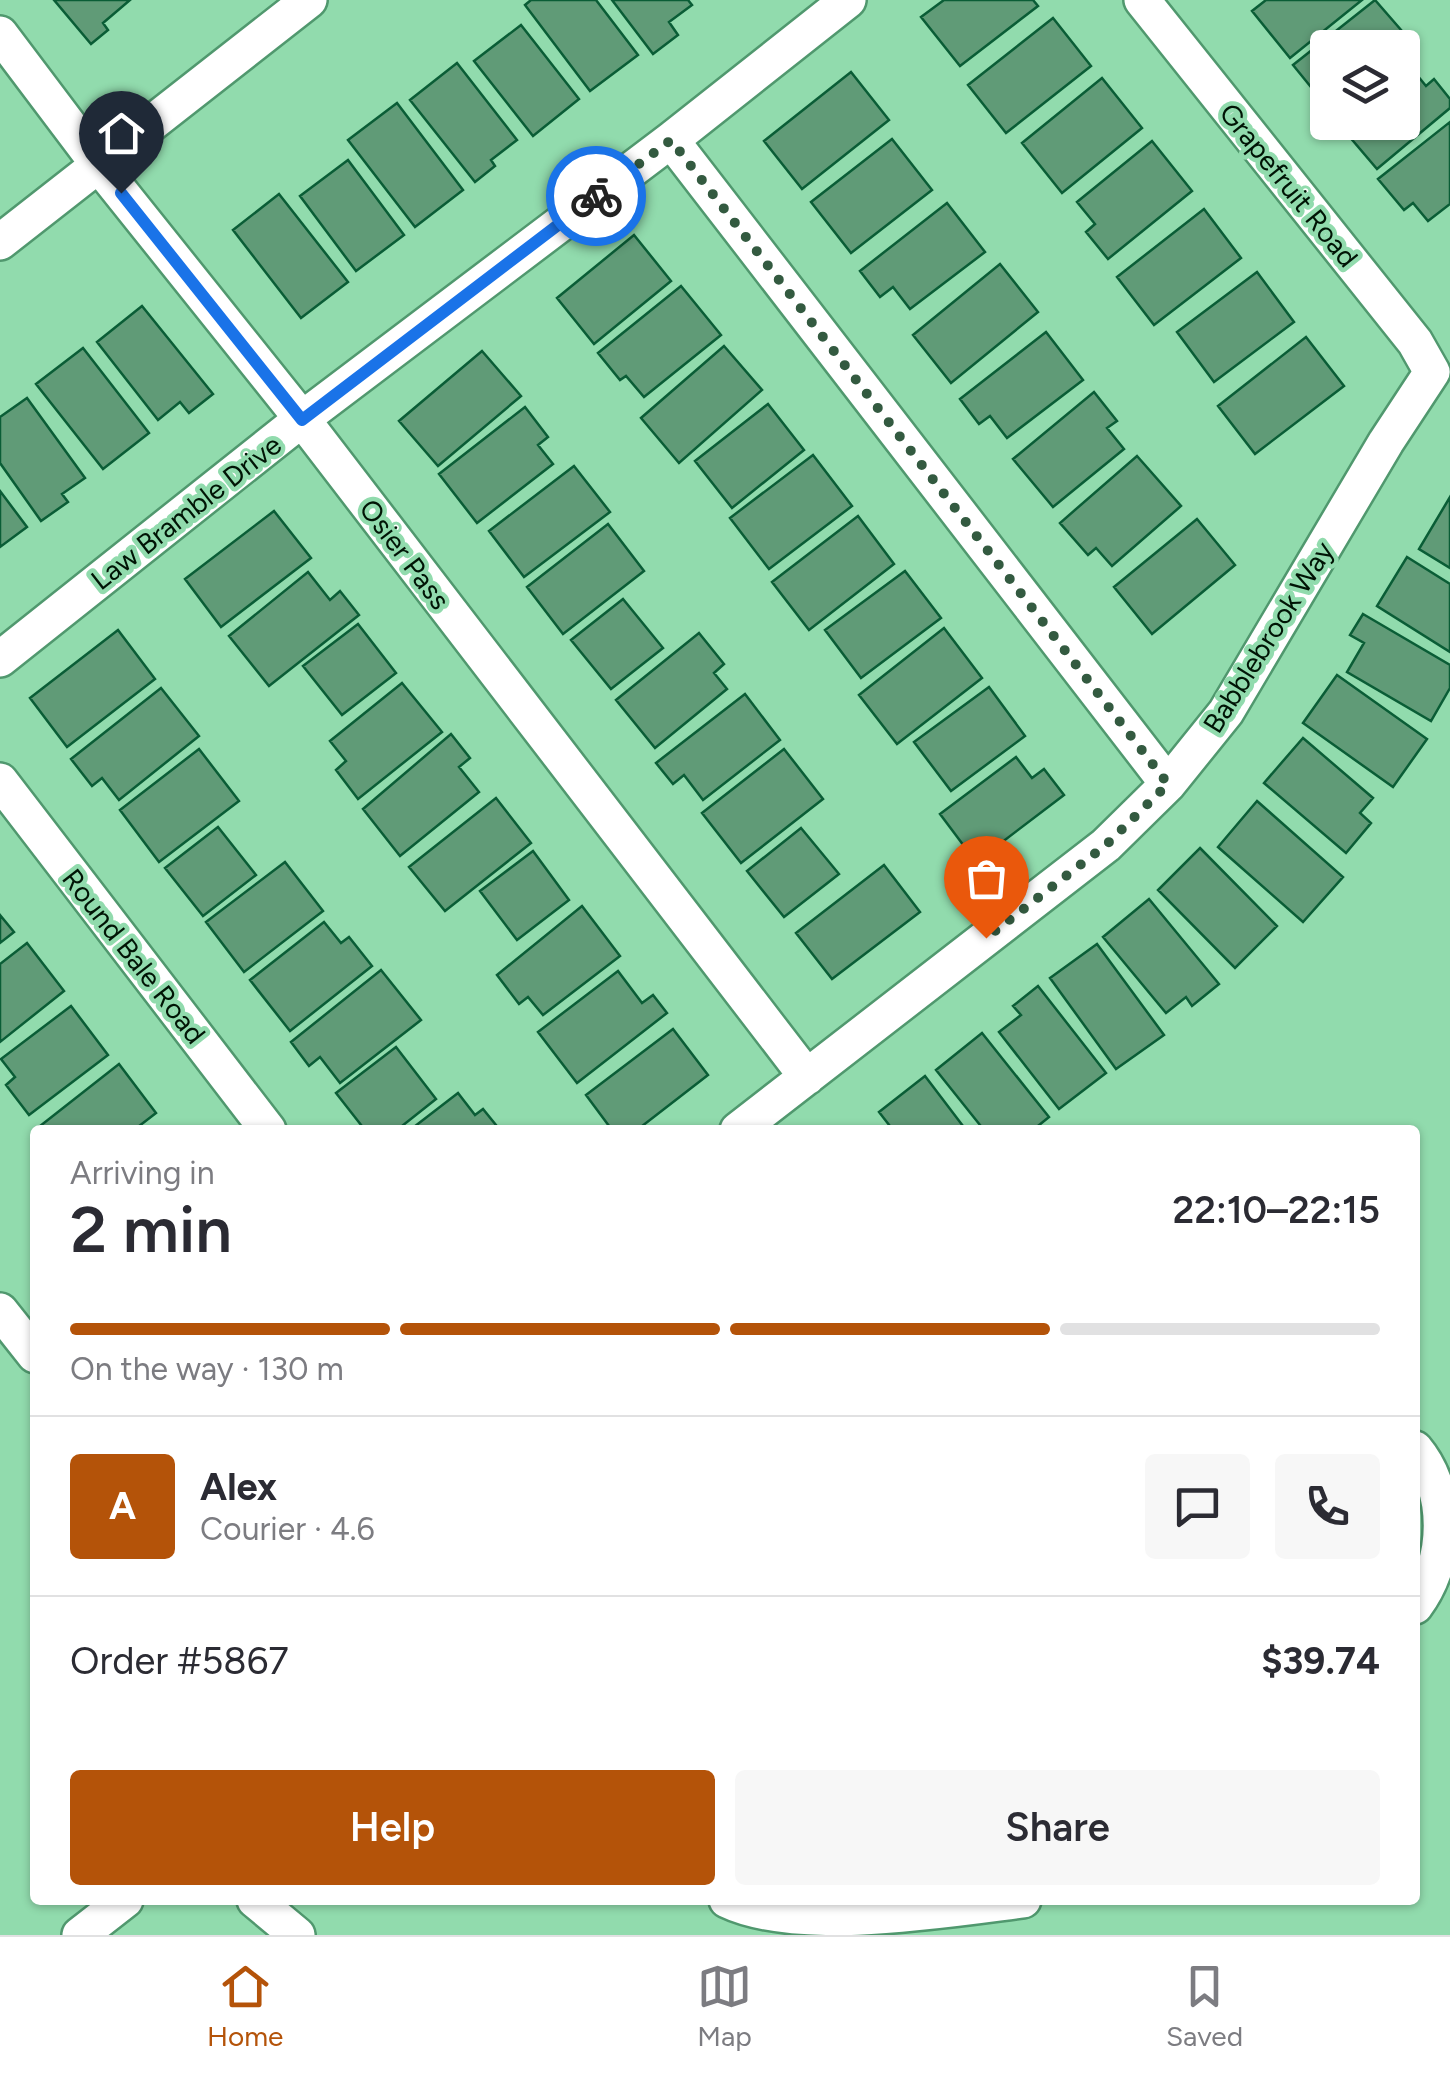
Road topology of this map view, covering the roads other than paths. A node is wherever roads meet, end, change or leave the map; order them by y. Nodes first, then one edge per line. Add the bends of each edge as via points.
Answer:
1 (309, 0) edge
2 (848, 0) edge
3 (1142, 0) edge
4 (0, 34) edge
5 (671, 140) junction
6 (98, 164) junction
7 (0, 242) edge
8 (1432, 372) joint
9 (302, 420) junction
10 (0, 659) edge
11 (0, 781) edge
12 (1168, 784) junction
13 (806, 1078) junction
14 (264, 1125) edge
15 (745, 1125) edge
16 (0, 1310) edge
17 (30, 1348) edge
18 (1420, 1454) edge
19 (1420, 1599) edge
20 (119, 1905) edge
21 (261, 1905) edge
22 (738, 1905) edge
23 (985, 1905) edge
24 (808, 1907) edge
25 (80, 1935) edge
26 (297, 1935) edge

1 - 6 street
2 - 5 street, Law Bramble Drive
3 - 8 street, Grapefruit Road via 1415,342
4 - 6 street, Osier Pass
5 - 9 street, Law Bramble Drive
5 - 12 street
6 - 7 street
6 - 9 street, Osier Pass
8 - 12 street, Babblebrook Way via 1226,712
9 - 10 street, Law Bramble Drive
9 - 13 street, Osier Pass
11 - 14 street, Round Bale Road
12 - 13 street, Babblebrook Way via 1106,845
13 - 15 street, Babblebrook Way
16 - 17 street
18 - 19 street via 1440,1479 1450,1536
20 - 25 street
21 - 26 street
22 - 24 street
23 - 24 street via 902,1916

